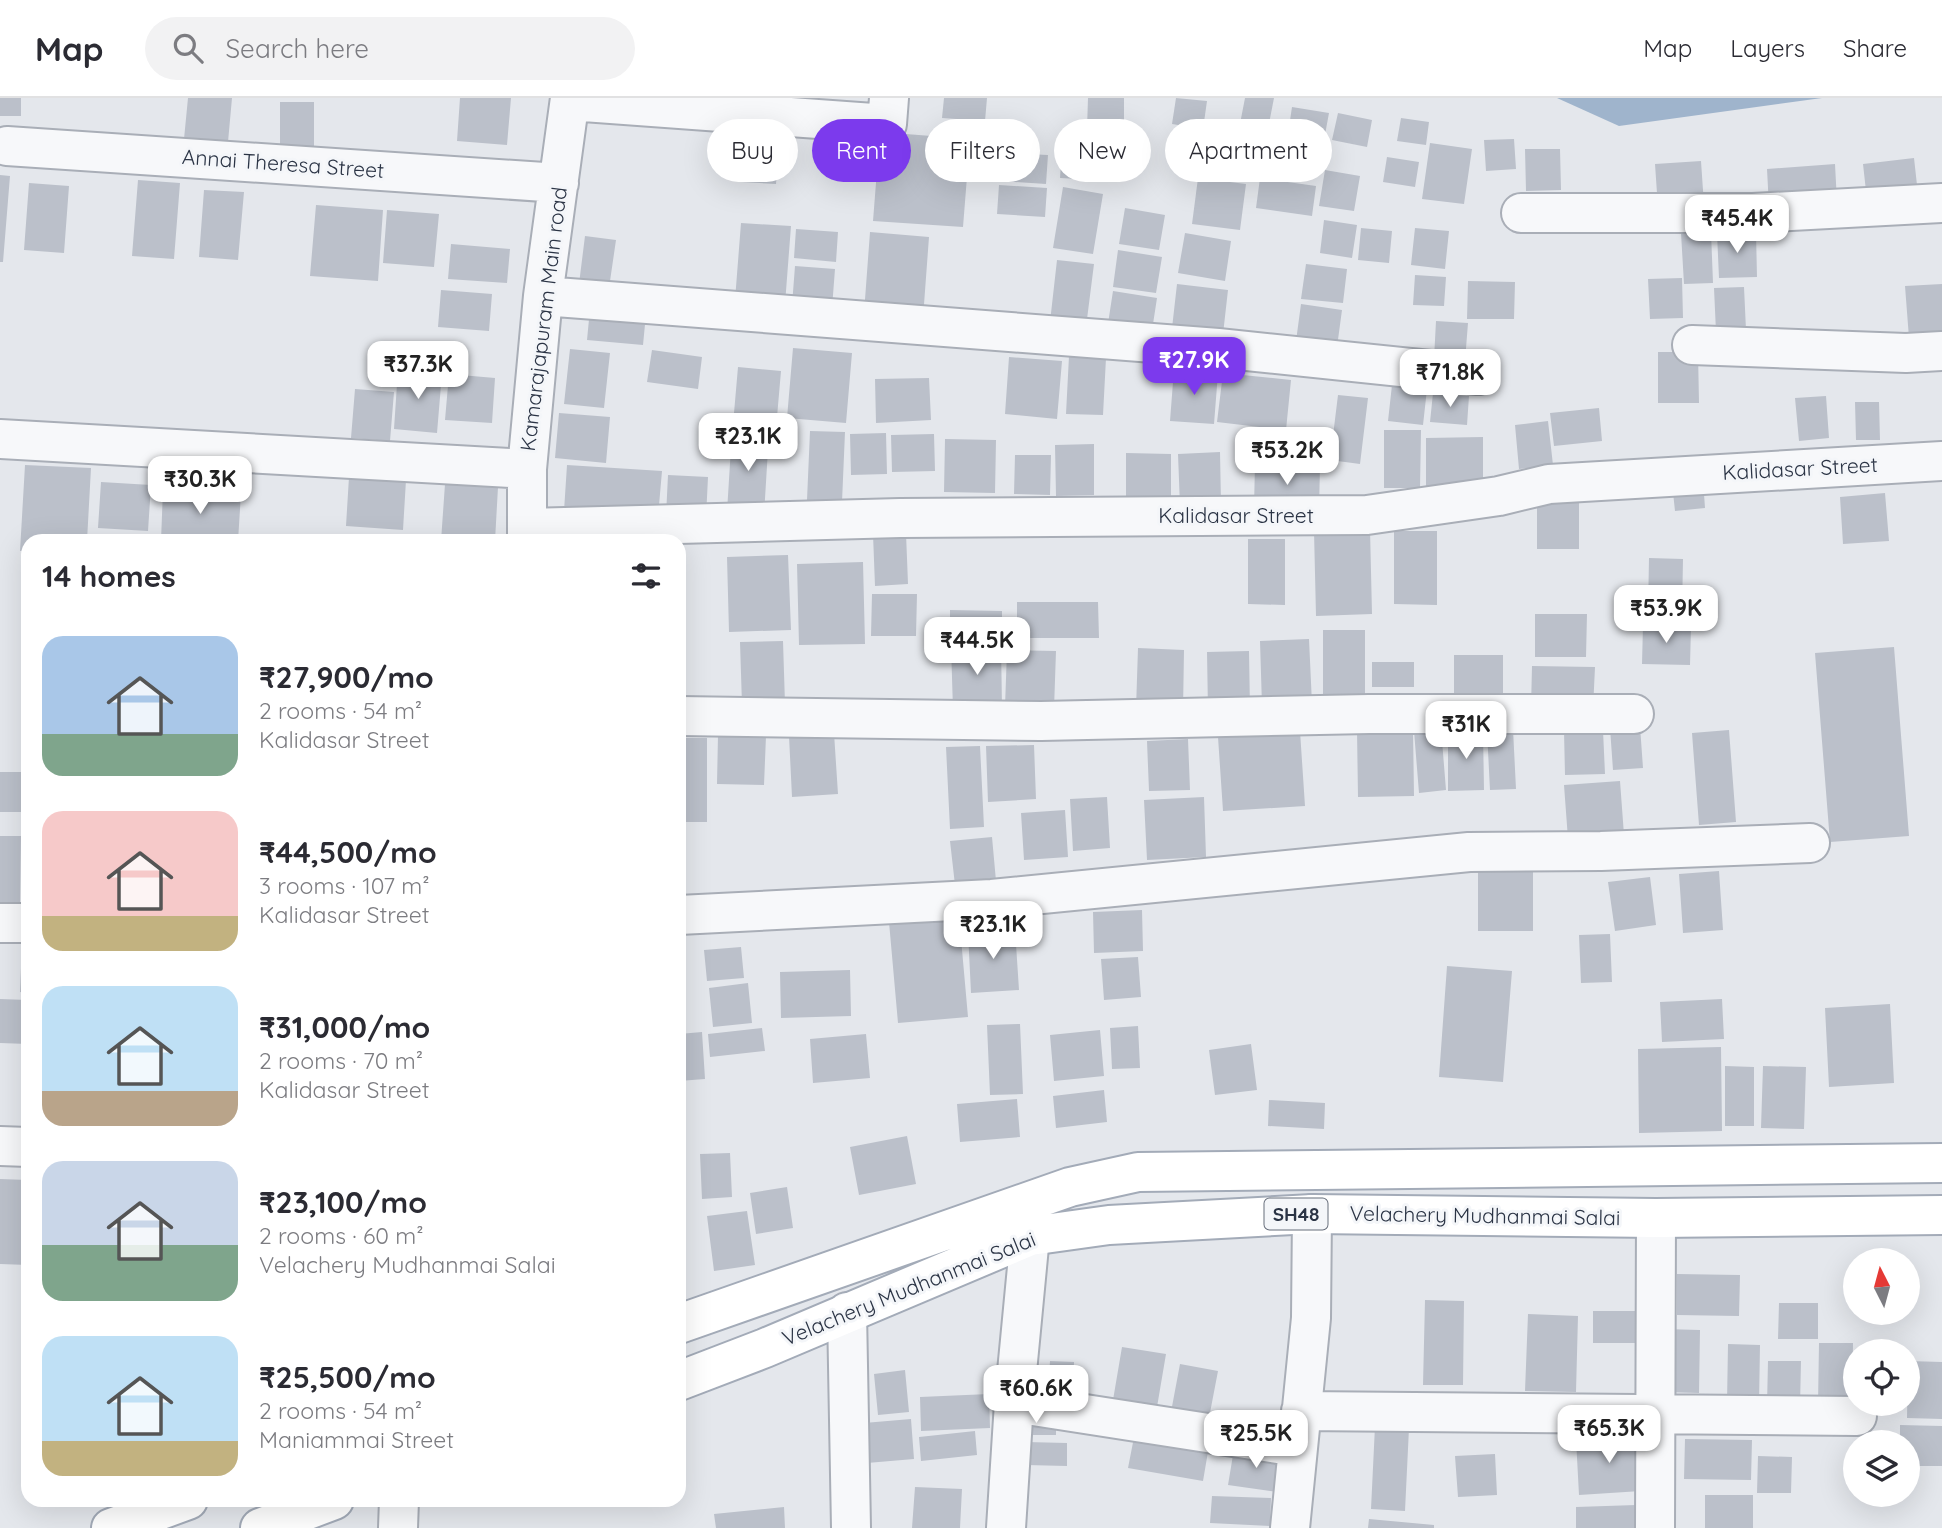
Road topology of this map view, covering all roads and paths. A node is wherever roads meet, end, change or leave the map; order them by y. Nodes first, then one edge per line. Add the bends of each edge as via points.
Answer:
1 (889, 98) edge
2 (570, 99) edge
3 (7, 146) dead end
4 (559, 183) junction
5 (1942, 204) edge
6 (1521, 213) dead end
7 (543, 296) junction
8 (1692, 345) dead end
9 (1942, 351) edge
10 (1478, 376) dead end
11 (0, 439) edge
12 (1942, 461) edge
13 (527, 469) junction
14 (527, 534) edge
15 (1634, 714) dead end
16 (686, 716) edge
17 (1810, 844) dead end
18 (686, 915) edge
19 (0, 923) edge
20 (21, 923) edge
21 (0, 1146) edge
22 (21, 1147) edge
23 (1942, 1163) edge
24 (1312, 1213) junction
25 (1942, 1215) edge
26 (1656, 1218) junction
27 (1030, 1236) junction
28 (847, 1312) junction
29 (686, 1322) edge
30 (686, 1378) edge
31 (1014, 1403) junction
32 (1655, 1414) junction
33 (1843, 1416) edge
34 (1300, 1429) junction
35 (169, 1507) edge
36 (316, 1507) edge
37 (399, 1507) edge
38 (111, 1528) edge
39 (260, 1528) edge
40 (398, 1528) edge
41 (852, 1528) edge
42 (1006, 1528) edge
43 (1290, 1528) edge
44 (1655, 1528) edge

1 - 2 street via 887,124
2 - 4 street, Kamarajapuram Main road
3 - 4 street, Annai Theresa Street
4 - 7 street, Kamarajapuram Main road
5 - 6 street via 1753,213
7 - 10 street via 1217,348
7 - 13 street, Kamarajapuram Main road
8 - 9 street
11 - 13 street
12 - 14 street, Kalidasar Street via 1549,484 1367,515 900,518
13 - 14 street, Kamarajapuram Main road
15 - 16 street via 1041,721
17 - 18 street via 1469,852 992,899
19 - 20 street
21 - 22 street
23 - 29 main road, Velachery Mudhanmai Salai / SH48 via 1138,1172 1070,1187
24 - 26 main road, Velachery Mudhanmai Salai / SH48
24 - 27 main road, Velachery Mudhanmai Salai / SH48 via 1109,1225
24 - 34 street via 1311,1318
25 - 26 main road, Velachery Mudhanmai Salai / SH48
26 - 32 street
27 - 28 main road, Velachery Mudhanmai Salai / SH48
27 - 31 street
28 - 30 main road, Velachery Mudhanmai Salai / SH48
28 - 41 street
31 - 34 street
31 - 42 street
32 - 33 street
32 - 34 street
32 - 44 street
34 - 43 street
35 - 38 main road
36 - 39 main road
37 - 40 street

